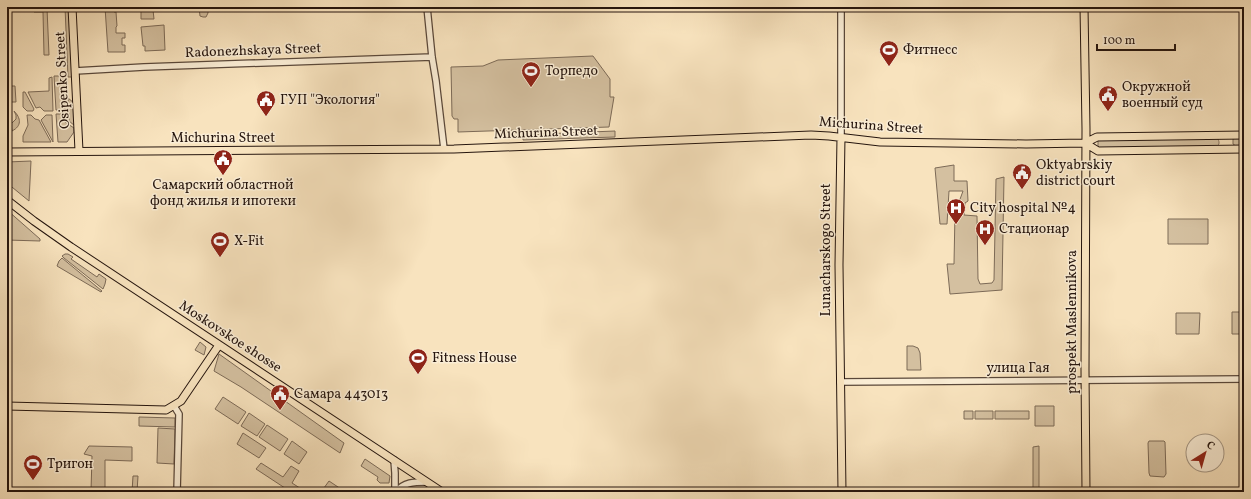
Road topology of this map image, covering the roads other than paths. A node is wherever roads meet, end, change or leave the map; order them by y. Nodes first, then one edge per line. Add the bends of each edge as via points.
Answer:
1 (72, 7) edge
2 (427, 7) edge
3 (841, 7) edge
4 (1084, 7) edge
5 (432, 58) junction
6 (75, 71) junction
7 (1244, 135) edge
8 (841, 138) junction
9 (1085, 143) junction
10 (444, 149) junction
11 (1244, 149) edge
12 (79, 151) junction
13 (7, 152) edge
14 (7, 200) edge
15 (219, 345) junction
16 (1244, 378) edge
17 (1085, 380) junction
18 (840, 382) junction
19 (7, 406) edge
20 (174, 406) junction
21 (394, 460) junction
22 (427, 482) junction
23 (177, 492) edge
24 (395, 492) edge
25 (442, 492) edge
26 (842, 492) edge
27 (1086, 492) edge

1 - 6 main road, Osipenko Street
2 - 5 street
3 - 8 street, Lunacharskogo Street
4 - 9 main road, prospekt Maslennikova
5 - 6 street, Radonezhskaya Street
5 - 10 street
6 - 12 main road, Osipenko Street
7 - 9 main road, Michurina Street via 1097,137
8 - 9 main road, Michurina Street via 918,143
8 - 10 main road, Michurina Street via 811,135
8 - 18 main road, Lunacharskogo Street via 838,265
9 - 11 main road, Michurina Street via 1098,151
9 - 17 main road, prospekt Maslennikova
10 - 12 main road, Michurina Street
12 - 13 main road, Michurina Street
14 - 15 main road, Moskovskoe shosse via 71,247
15 - 20 main road via 181,401
15 - 21 main road, Moskovskoe shosse
16 - 17 street, улица Гая
17 - 18 street, улица Гая
17 - 27 main road, prospekt Maslennikova
18 - 26 main road, Lunacharskogo Street
19 - 20 main road via 162,410
20 - 23 street via 179,414
21 - 22 main road, Moskovskoe shosse
21 - 24 street
22 - 24 street via 407,483
22 - 25 main road, Moskovskoe shosse

